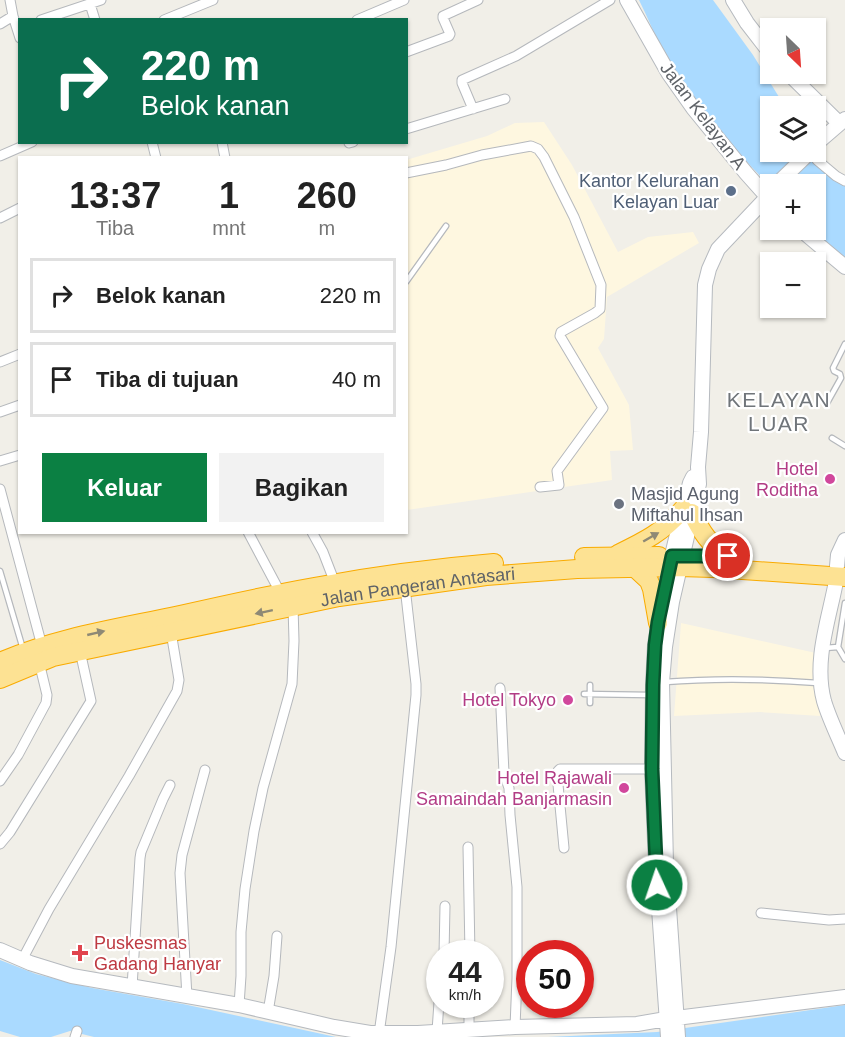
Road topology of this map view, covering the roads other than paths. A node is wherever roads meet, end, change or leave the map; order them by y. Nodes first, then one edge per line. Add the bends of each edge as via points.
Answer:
1 (10, 0) edge
2 (101, 0) edge
3 (213, 0) edge
4 (404, 0) edge
5 (478, 0) edge
6 (610, 0) edge
7 (627, 0) edge
8 (733, 0) edge
9 (90, 4) junction
10 (13, 16) junction
11 (47, 18) edge
12 (94, 18) edge
13 (169, 18) edge
14 (362, 18) edge
15 (0, 24) edge
16 (18, 27) edge
17 (760, 40) edge
18 (408, 51) edge
19 (800, 84) edge
20 (505, 99) dead end
21 (473, 109) junction
22 (843, 124) edge
23 (408, 128) edge
24 (826, 137) edge
25 (27, 144) edge
26 (0, 156) edge
27 (801, 162) edge
28 (820, 162) edge
29 (408, 174) edge
30 (790, 174) edge
31 (760, 178) edge
32 (845, 181) edge
33 (760, 205) edge
34 (18, 209) edge
35 (0, 218) edge
36 (446, 226) dead end
37 (813, 240) edge
38 (845, 267) edge
39 (408, 279) edge
40 (845, 344) edge
41 (18, 355) edge
42 (0, 362) edge
43 (827, 403) dead end
44 (18, 406) edge
45 (0, 412) edge
46 (832, 438) dead end
47 (845, 447) edge
48 (18, 456) edge
49 (0, 461) edge
50 (540, 487) dead end
51 (0, 489) edge
52 (688, 511) junction
53 (18, 519) edge
54 (9, 521) junction
55 (249, 534) edge
56 (313, 534) edge
57 (845, 540) edge
58 (614, 556) junction
59 (728, 556) junction
60 (676, 562) junction
61 (634, 568) junction
62 (0, 572) edge
63 (841, 572) edge
64 (335, 584) junction
65 (405, 587) junction
66 (287, 600) junction
67 (845, 603) edge
68 (238, 610) junction
69 (658, 622) junction
70 (171, 632) junction
71 (838, 647) junction
72 (822, 649) junction
73 (80, 651) junction
74 (35, 653) junction
75 (845, 659) edge
76 (0, 662) edge
77 (845, 668) edge
78 (0, 679) edge
79 (662, 682) junction
80 (821, 683) junction
81 (590, 685) dead end
82 (500, 688) dead end
83 (587, 694) junction
84 (653, 695) junction
85 (590, 703) dead end
86 (845, 753) edge
87 (652, 769) junction
88 (205, 770) dead end
89 (0, 781) edge
90 (170, 785) dead end
91 (660, 805) junction
92 (0, 844) edge
93 (468, 846) dead end
94 (564, 848) dead end
95 (445, 906) dead end
96 (761, 913) dead end
97 (845, 919) edge
98 (277, 936) dead end
99 (444, 940) edge
100 (470, 940) edge
101 (0, 950) edge
102 (22, 960) junction
103 (132, 987) junction
104 (188, 997) junction
105 (845, 997) edge
106 (239, 1005) junction
107 (268, 1012) junction
108 (438, 1018) edge
109 (469, 1018) edge
110 (671, 1020) junction
111 (515, 1028) junction
112 (469, 1030) junction
113 (437, 1031) junction
114 (379, 1034) junction
115 (418, 1035) edge
116 (668, 1037) edge
117 (678, 1037) edge

1 - 10 street
2 - 9 street
3 - 13 street
4 - 14 street
5 - 18 street via 443,16 449,36
6 - 21 street via 516,56 462,80
7 - 31 street, Jalan Kelayan A via 693,108
8 - 17 street
9 - 11 street
9 - 12 street
10 - 15 street
10 - 16 street
19 - 22 street
20 - 21 street
21 - 23 street
22 - 24 street
25 - 26 street
27 - 30 street
28 - 32 street
29 - 50 street via 531,146 544,157 574,217 601,285 600,309 560,336 603,408 557,471 559,485
33 - 52 street via 718,249 709,268 705,285 699,484
34 - 35 street
36 - 39 lane
37 - 38 street
40 - 43 lane via 833,368 841,378
41 - 42 street
44 - 45 street
46 - 47 lane
48 - 49 street
51 - 54 street
58 -> 52 highway
52 - 59 highway via 708,540
52 - 60 street
53 - 54 street
54 - 74 street
55 - 66 street
56 - 64 street
57 - 63 street via 838,555
58 - 60 highway, Jalan Pangeran Antasari
58 - 64 highway, Jalan Pangeran Antasari via 455,567
59 - 60 highway, Jalan Pangeran Antasari
59 - 63 highway, Jalan Pangeran Antasari
60 - 61 highway, Jalan Pangeran Antasari
60 - 63 highway, Jalan Pangeran Antasari via 713,568
60 - 69 street
60 - 79 street
61 - 65 highway, Jalan Pangeran Antasari via 539,571
61 - 69 highway via 650,581
62 - 74 lane
63 - 72 street
64 - 66 highway, Jalan Pangeran Antasari
65 - 66 highway, Jalan Pangeran Antasari
65 - 114 street via 416,694
66 - 68 highway, Jalan Pangeran Antasari
66 - 106 street via 294,641 292,684 254,831 241,932
67 - 71 lane
68 - 70 highway, Jalan Pangeran Antasari
74 -> 68 highway, Jalan Pangeran Antasari via 118,628
69 - 84 street
70 - 73 highway, Jalan Pangeran Antasari
70 - 102 street via 179,680 177,691
71 - 72 lane
71 - 75 lane
72 - 80 street
73 - 74 highway, Jalan Pangeran Antasari via 52,657
73 - 92 street via 91,701
74 - 76 highway, Jalan Pangeran Antasari
74 - 78 highway, Jalan Pangeran Antasari
74 - 89 street via 46,703
75 - 77 lane
79 - 80 lane via 769,679
79 - 91 street
80 - 86 street
81 - 83 lane
82 - 111 street via 504,773 509,788 517,887
83 - 84 lane
83 - 85 lane
84 - 87 street
87 - 91 street
87 - 94 street via 560,769 557,774
88 - 104 street via 180,873
90 - 103 street via 140,858
91 - 110 street
93 - 100 street
95 - 99 street
96 - 97 street
98 - 107 street
101 - 102 street
102 - 103 street via 72,976
103 - 104 street
104 - 106 street
105 - 110 street
106 - 107 street
107 - 114 street
108 - 113 street
109 - 112 street
110 - 111 street
110 - 116 street
110 - 117 street
111 - 112 street
112 - 113 street
113 - 115 street
114 - 115 street

